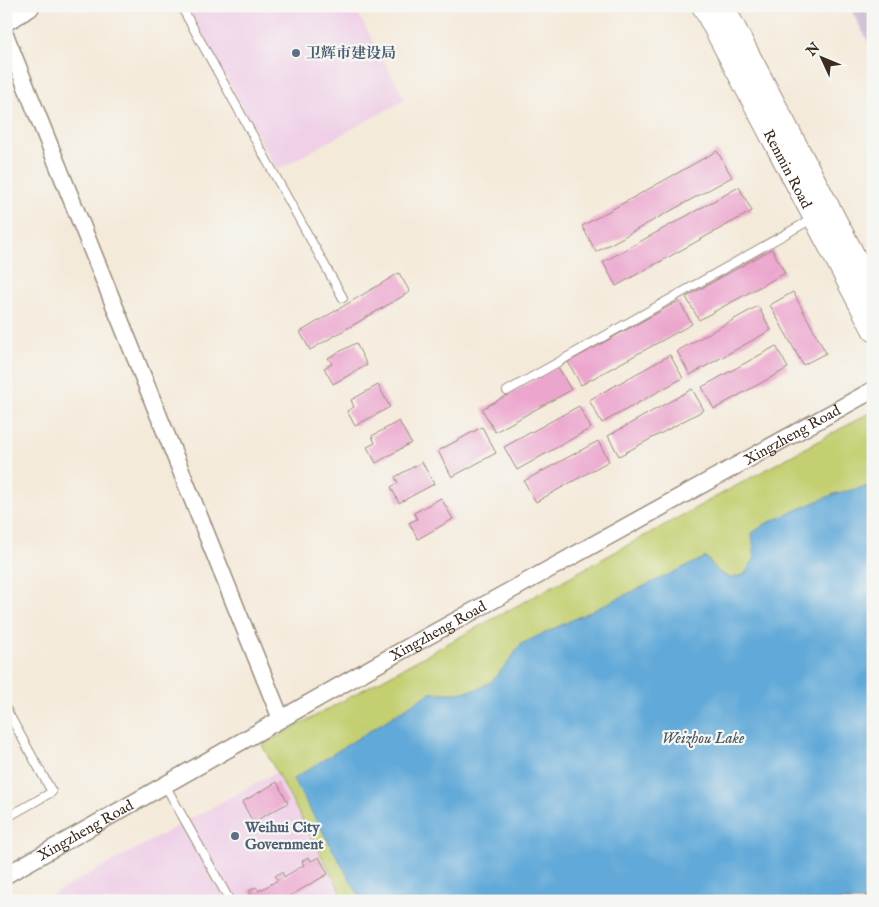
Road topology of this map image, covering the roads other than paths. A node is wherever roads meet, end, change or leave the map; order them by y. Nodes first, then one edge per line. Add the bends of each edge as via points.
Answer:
1 (28, 6) edge
2 (182, 6) edge
3 (702, 6) edge
4 (724, 6) edge
5 (6, 18) edge
6 (6, 37) edge
7 (814, 218) junction
8 (873, 290) edge
9 (343, 298) dead end
10 (873, 331) edge
11 (873, 390) edge
12 (507, 391) dead end
13 (6, 709) edge
14 (281, 719) junction
15 (165, 785) junction
16 (6, 818) edge
17 (6, 875) edge
18 (230, 901) edge

1 - 5 main road
2 - 9 lane
3 - 7 street, Renmin Road
4 - 8 street, Renmin Road
6 - 14 street
7 - 10 street, Renmin Road
7 - 12 lane
11 - 14 street, Xingzheng Road
13 - 16 lane via 52,792
14 - 15 street, Xingzheng Road
15 - 17 street, Xingzheng Road
15 - 18 lane

